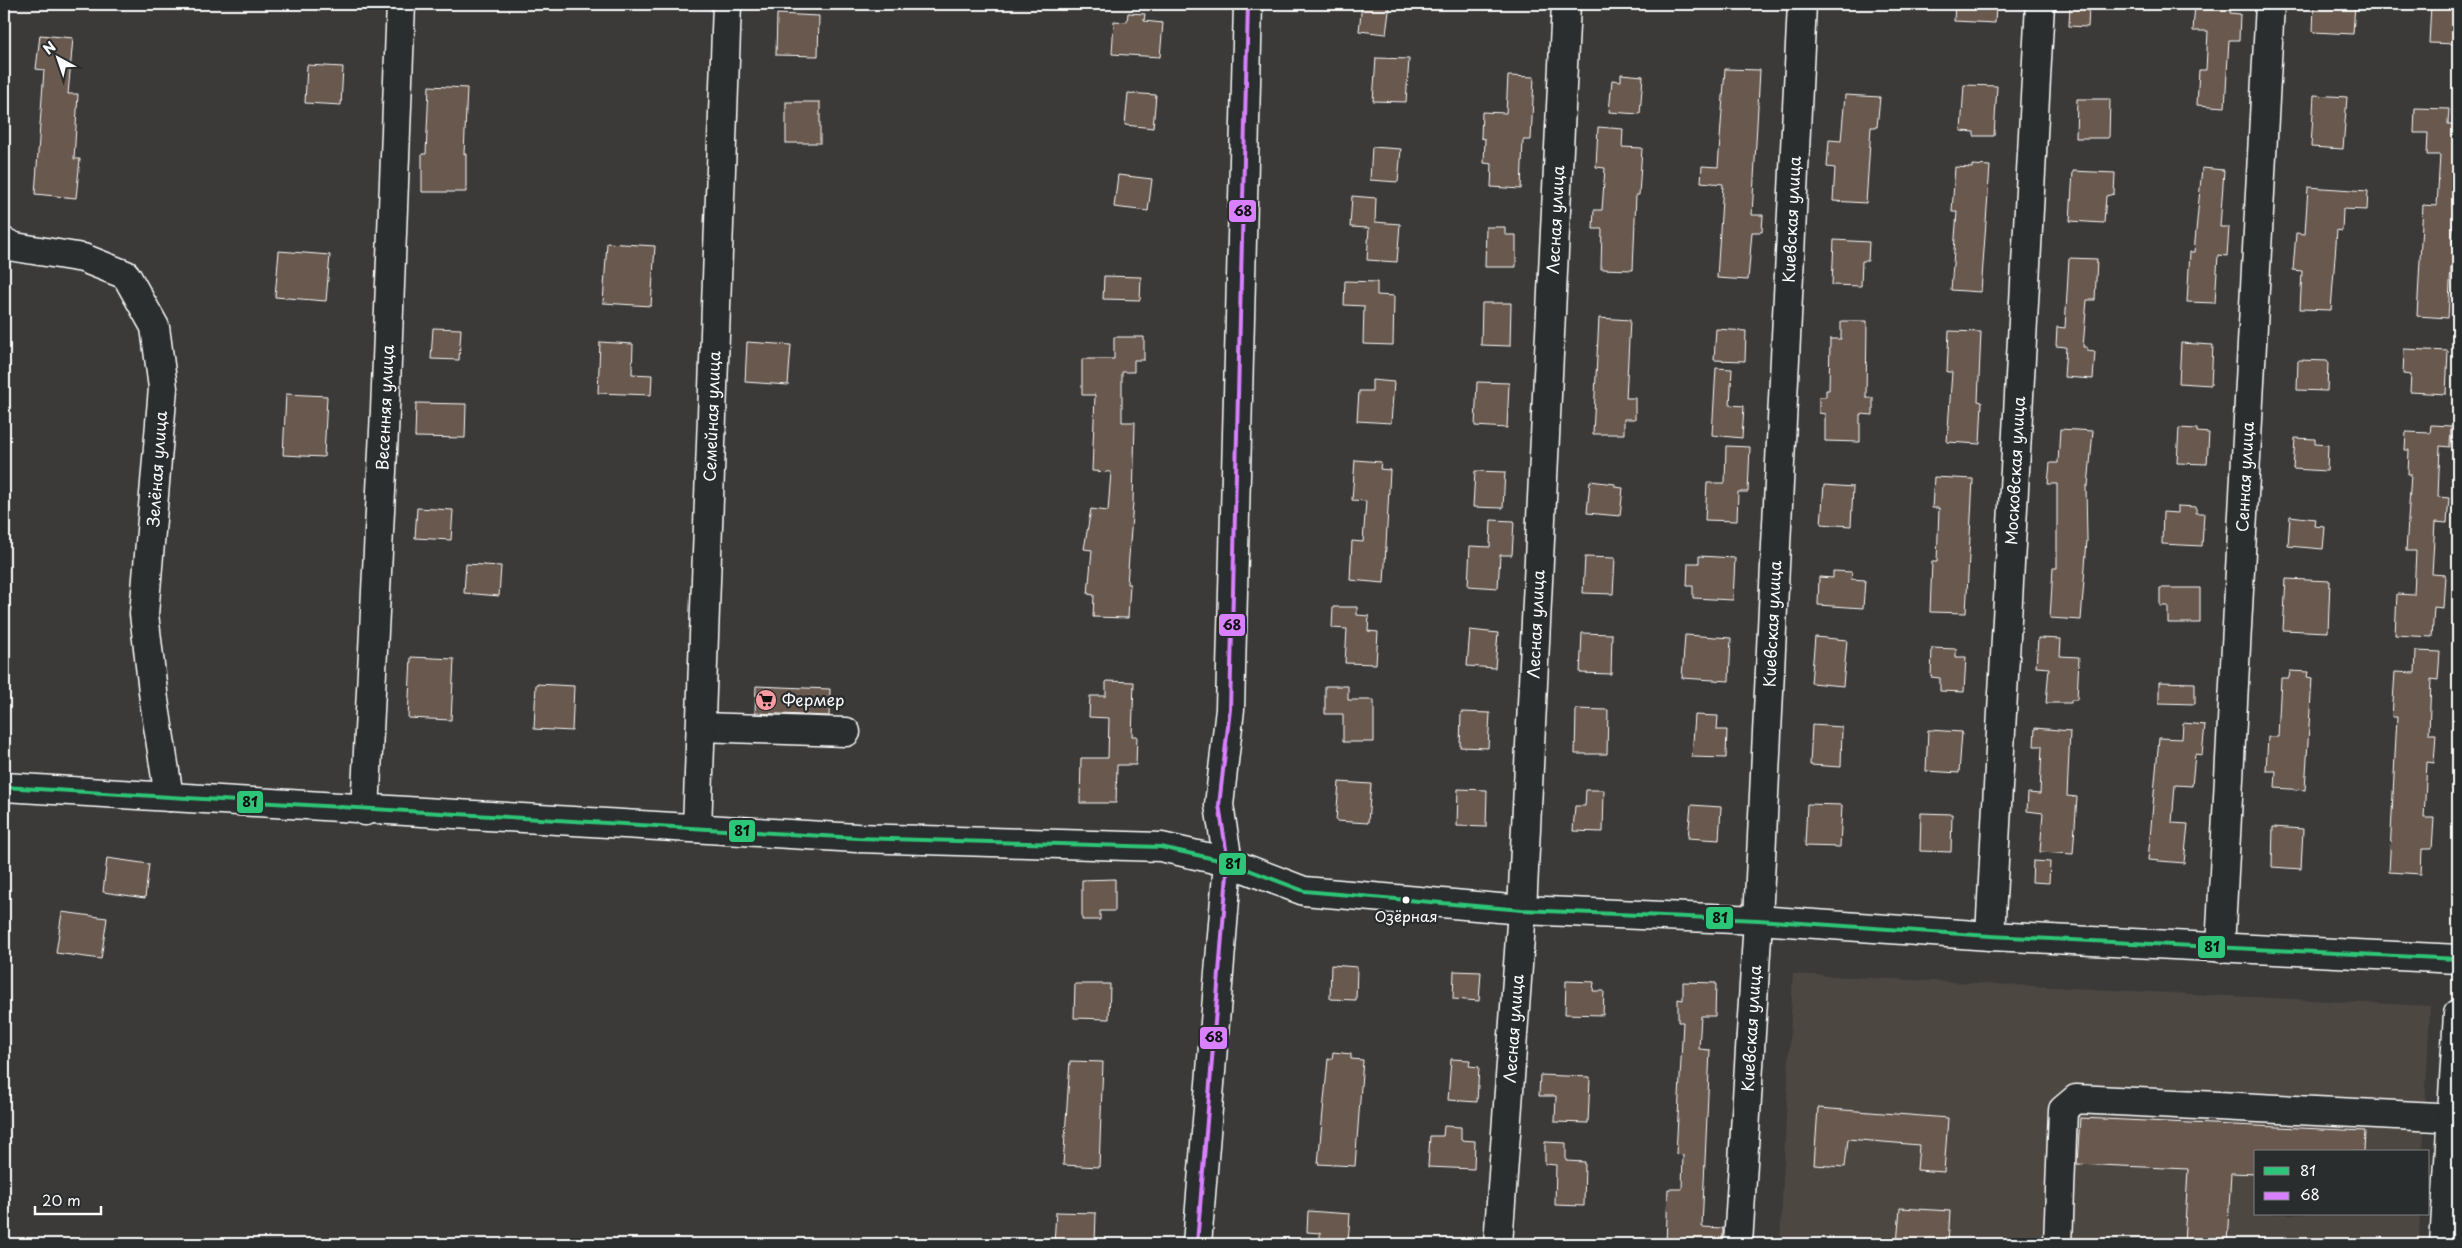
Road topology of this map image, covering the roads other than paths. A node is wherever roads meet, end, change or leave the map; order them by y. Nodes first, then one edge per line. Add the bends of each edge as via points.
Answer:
1 (401, 4) edge
2 (727, 4) edge
3 (1248, 4) edge
4 (1566, 4) edge
5 (1802, 4) edge
6 (2040, 4) edge
7 (2270, 4) edge
8 (4, 242) edge
9 (701, 727) junction
10 (846, 732) dead end
11 (4, 787) edge
12 (169, 797) junction
13 (365, 810) junction
14 (697, 828) junction
15 (1228, 862) junction
16 (1522, 910) junction
17 (1758, 920) junction
18 (1990, 936) junction
19 (2220, 948) junction
20 (2458, 959) edge
21 (2458, 1014) edge
22 (2455, 1118) edge
23 (2449, 1240) edge
24 (1197, 1244) edge
25 (1498, 1244) edge
26 (1738, 1244) edge
27 (2058, 1244) edge

1 - 13 street, Весенняя улица
2 - 9 street, Семейная улица
3 - 15 street via 1230,710 1219,805
4 - 16 street, Лесная улица
5 - 17 street, Киевская улица
6 - 18 street, Московская улица
7 - 19 street, Сенная улица
8 - 12 street, Зелёная улица via 15,247 83,258 126,275 156,327 163,388 144,614
9 - 10 street
9 - 14 street, Семейная улица
11 - 12 street
12 - 13 street
13 - 14 street
14 - 15 street via 857,838 1161,847
15 - 16 street via 1304,891
15 - 24 street
16 - 17 street
16 - 25 street, Лесная улица
17 - 18 street
17 - 26 street, Киевская улица
18 - 19 street
19 - 20 street
21 - 22 street
22 - 23 street
22 - 27 street via 2076,1100 2063,1110

